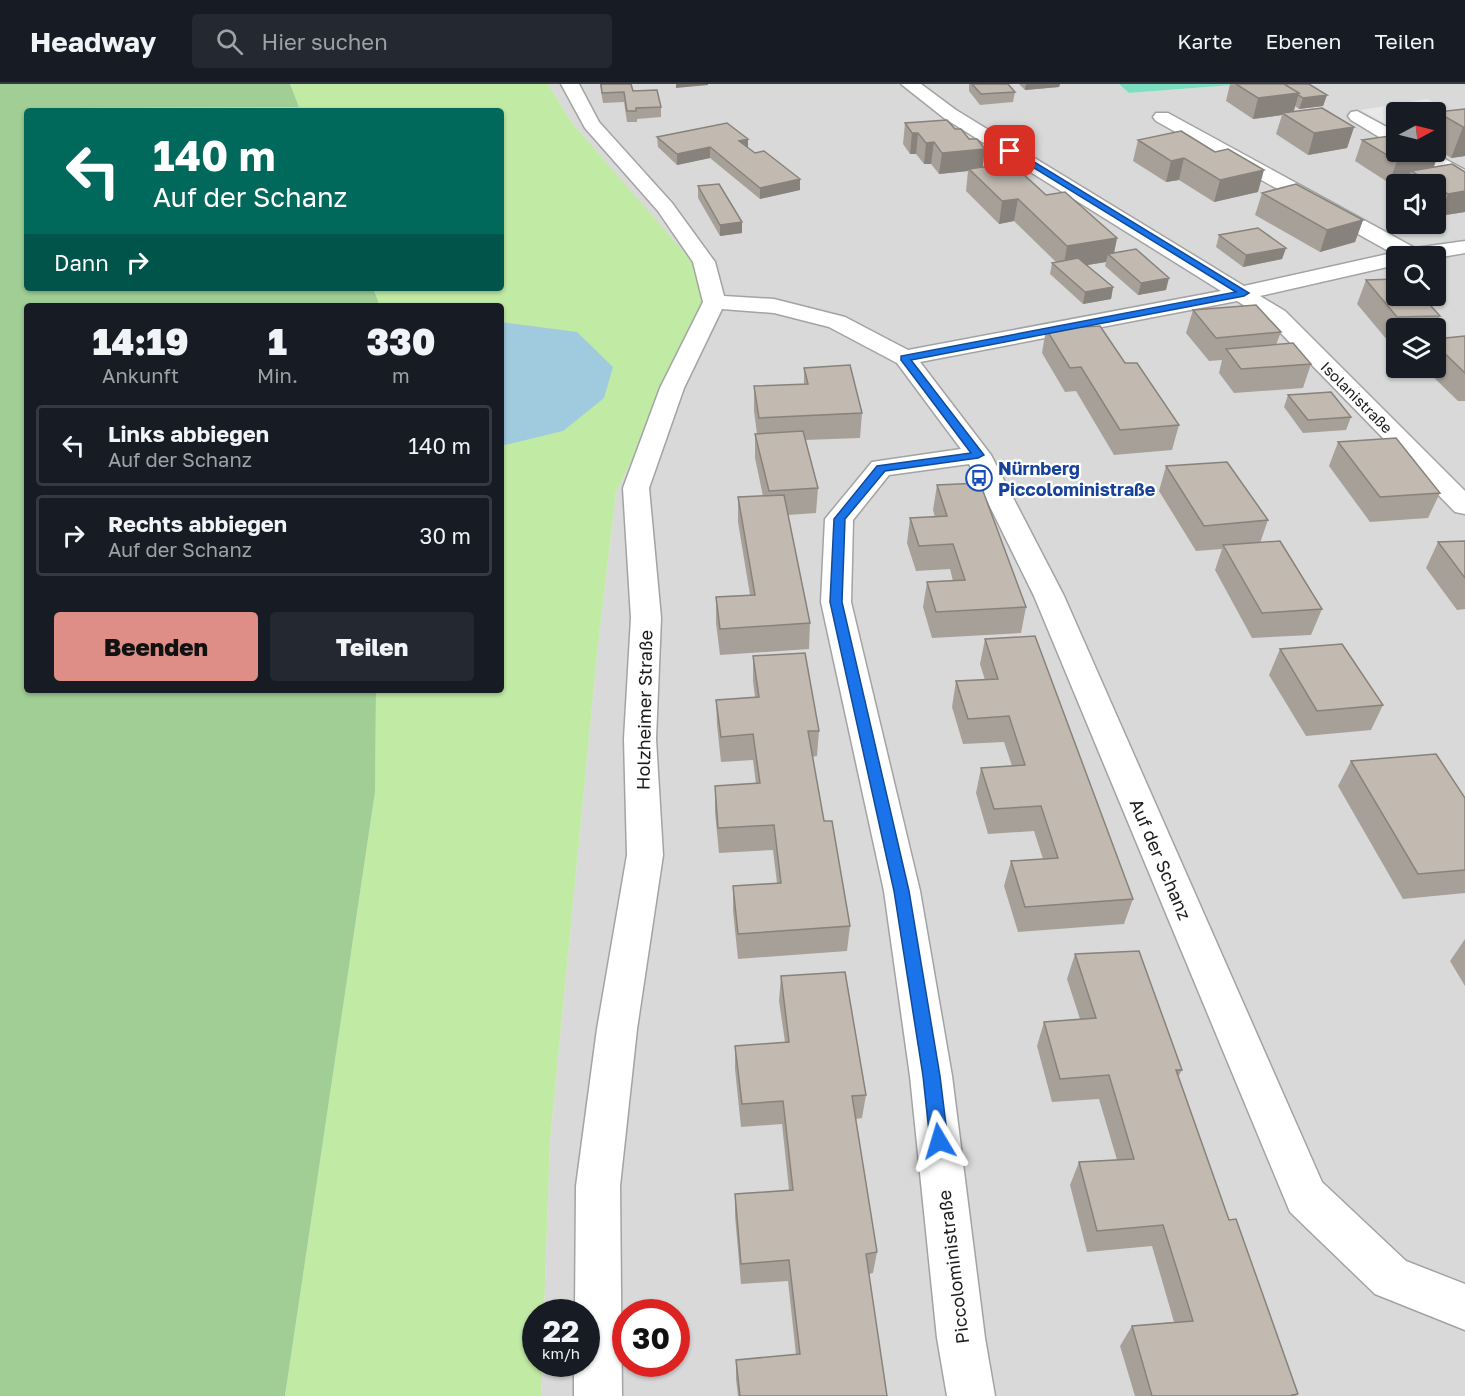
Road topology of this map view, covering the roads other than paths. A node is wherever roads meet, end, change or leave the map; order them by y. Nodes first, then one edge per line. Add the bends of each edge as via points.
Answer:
1 (570, 84) edge
2 (910, 84) edge
3 (1357, 116) dead end
4 (1162, 117) dead end
5 (1386, 133) edge
6 (1437, 162) edge
7 (1465, 178) edge
8 (1386, 247) edge
9 (1465, 247) edge
10 (1446, 250) edge
11 (1386, 261) edge
12 (1244, 293) junction
13 (714, 302) junction
14 (905, 358) junction
15 (978, 455) junction
16 (1465, 506) edge
17 (1465, 1307) edge
18 (598, 1396) edge
19 (971, 1396) edge

1 - 13 street via 591,124 665,207 704,262
2 - 12 street, Isolanistraße via 950,114
3 - 5 street
4 - 8 street
6 - 7 street
9 - 10 street
11 - 12 street
12 - 14 street
12 - 16 street, Isolanistraße via 1277,316
13 - 14 street, Auf der Schanz via 774,306 837,322
13 - 18 street, Holzheimer Straße via 672,388 636,488 646,618 640,739 645,855 616,1029 598,1186
14 - 15 street, Auf der Schanz
15 - 17 street, Auf der Schanz via 1049,596 1306,1197 1391,1278
15 - 19 street, Piccoloministraße via 881,468 839,519 836,602 902,891 931,1076

